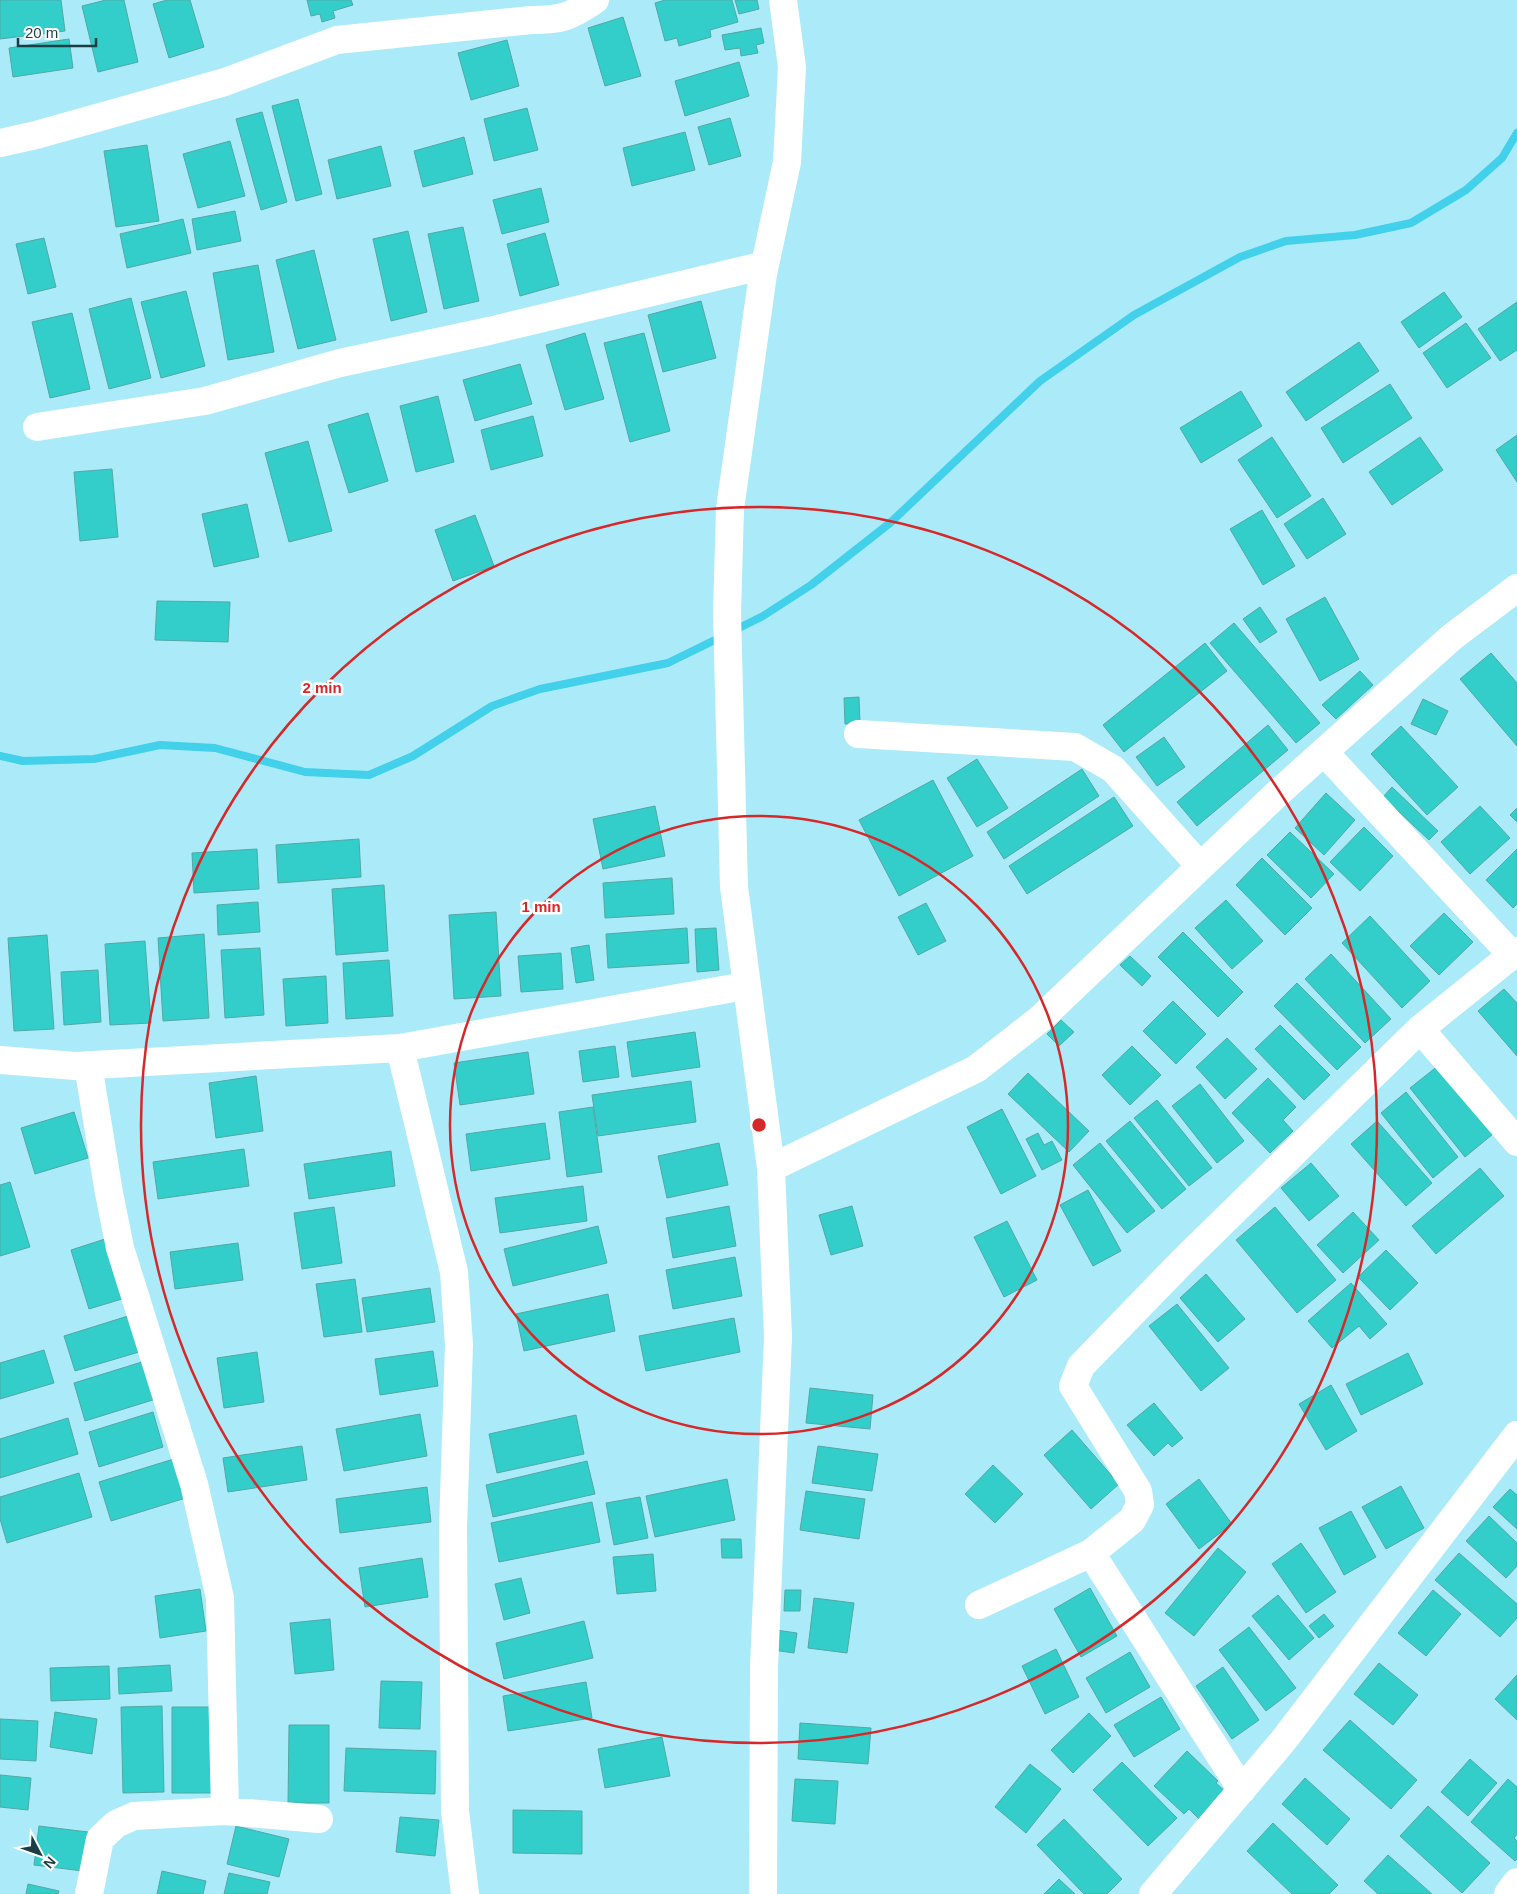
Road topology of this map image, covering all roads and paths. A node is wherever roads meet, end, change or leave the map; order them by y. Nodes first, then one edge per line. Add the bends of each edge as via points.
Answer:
1 (595, 0) edge
2 (783, 0) edge
3 (0, 143) edge
4 (765, 264) junction
5 (37, 427) dead end
6 (1517, 588) edge
7 (858, 734) dead end
8 (1324, 752) junction
9 (1200, 866) junction
10 (1515, 953) edge
11 (745, 986) junction
12 (1420, 1029) junction
13 (400, 1048) junction
14 (0, 1060) edge
15 (88, 1065) junction
16 (1517, 1142) edge
17 (770, 1168) junction
18 (1517, 1435) edge
19 (1091, 1553) junction
20 (979, 1605) dead end
21 (1242, 1790) junction
22 (225, 1811) junction
23 (319, 1819) dead end
24 (1517, 1882) edge
25 (89, 1894) edge
26 (465, 1894) edge
27 (762, 1894) edge
28 (1153, 1894) edge
29 (1508, 1894) edge

1 - 3 street via 573,15 554,20 337,40 225,82
2 - 4 street via 792,67 787,162
4 - 5 street via 340,364 205,401
4 - 11 street via 730,509 727,613 734,887
6 - 8 street via 1452,637
7 - 9 street via 1076,747 1113,769
8 - 9 street
8 - 10 street
9 - 17 street via 1040,1019 976,1069
10 - 12 street
11 - 13 street
11 - 17 street
12 - 16 street
12 - 19 street via 1183,1261 1081,1366 1073,1386 1138,1491 1140,1505 1132,1520
13 - 15 street
13 - 26 street via 454,1272 459,1344 453,1528 456,1810
14 - 15 street
15 - 22 street via 120,1248 194,1484 220,1598
17 - 27 street via 778,1337 764,1668
18 - 21 street via 1283,1742
19 - 20 street
19 - 21 street
21 - 28 street
22 - 23 street
22 - 25 street via 134,1816 116,1824 100,1839
24 - 29 street

